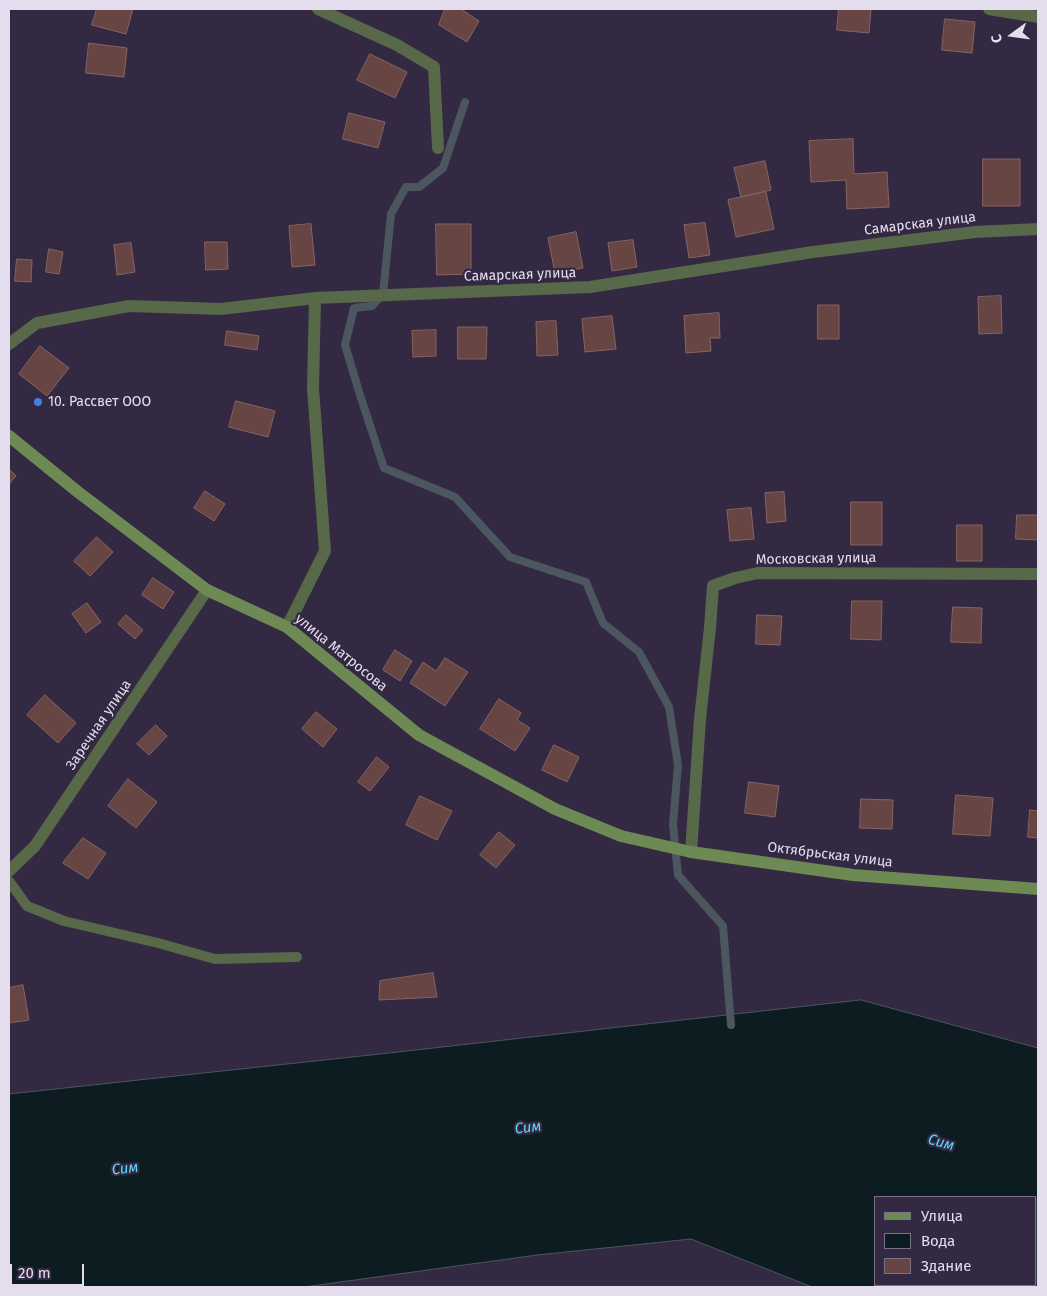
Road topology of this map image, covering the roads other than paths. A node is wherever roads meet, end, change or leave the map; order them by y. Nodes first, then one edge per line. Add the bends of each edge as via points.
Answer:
1 (318, 9) edge
2 (990, 9) edge
3 (1038, 17) edge
4 (438, 148) dead end
5 (1038, 230) edge
6 (315, 298) junction
7 (9, 344) edge
8 (9, 436) edge
9 (1038, 574) edge
10 (207, 590) junction
11 (286, 627) junction
12 (621, 836) joint
13 (691, 852) junction
14 (9, 871) edge
15 (9, 881) edge
16 (1038, 888) edge
17 (297, 956) dead end

1 - 4 street via 397,45 434,67
2 - 3 street
5 - 6 street, Самарская улица via 975,232 813,252 590,287
6 - 7 street, Самарская улица via 221,309 129,306 37,324
6 - 11 street via 313,388 325,551
8 - 10 main road, улица Матросова
9 - 13 street, Московская улица via 758,573 713,586
10 - 11 main road, улица Матросова
10 - 14 street, Заречная улица via 35,846
11 - 12 main road, улица Матросова via 419,735 554,810
12 - 13 main road, Октябрьская улица
13 - 16 main road, Октябрьская улица via 853,875
15 - 17 lane via 27,906 64,921 158,942 215,959

